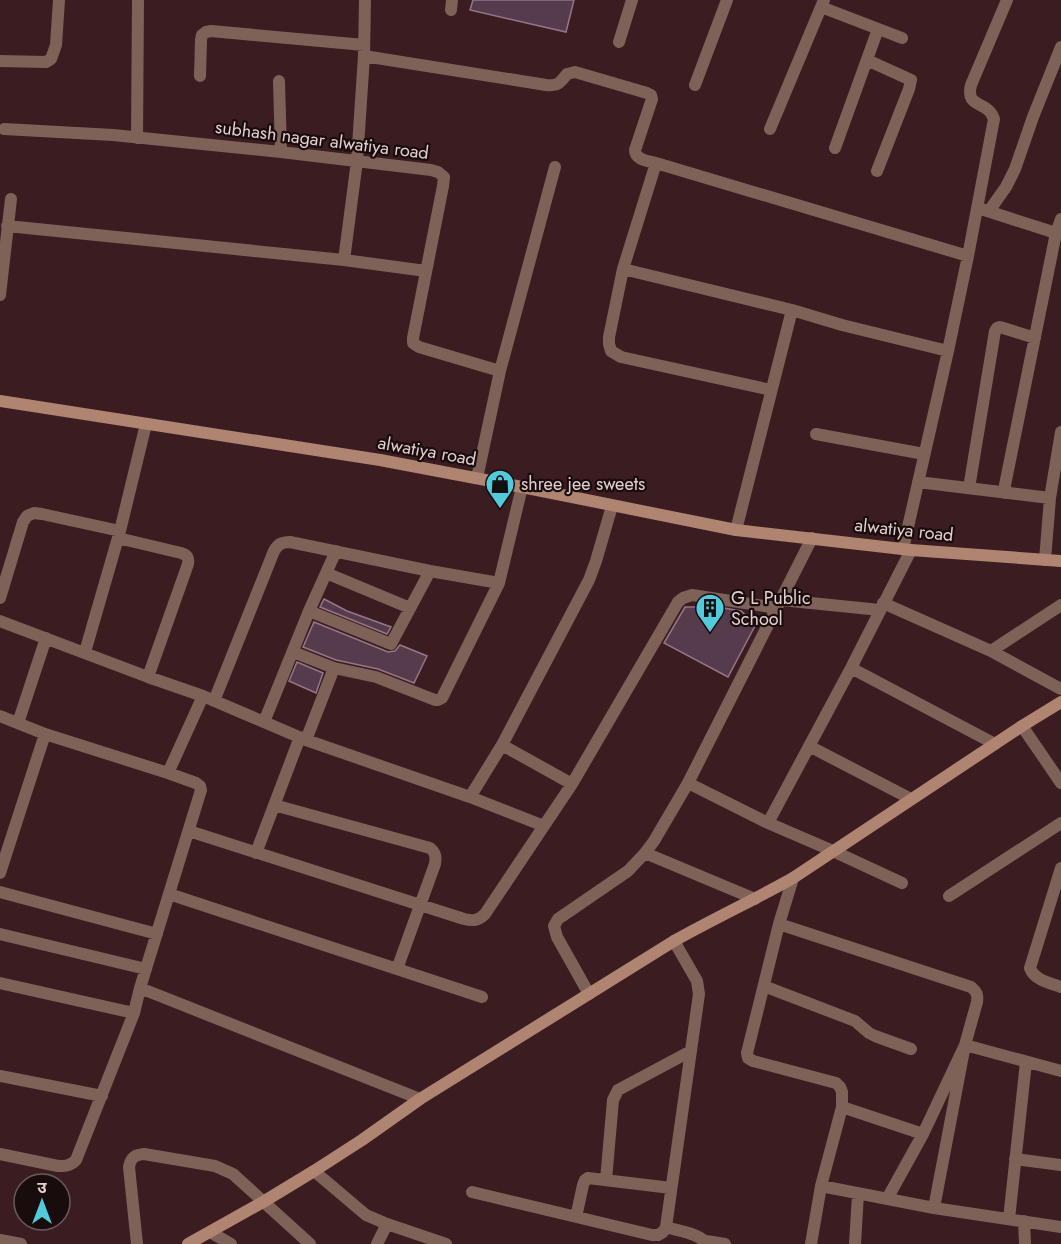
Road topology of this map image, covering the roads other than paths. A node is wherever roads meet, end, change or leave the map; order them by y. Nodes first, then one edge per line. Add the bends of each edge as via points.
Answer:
1 (59, 0) edge
2 (138, 0) edge
3 (365, 0) edge
4 (633, 0) edge
5 (727, 0) edge
6 (1007, 0) edge
7 (822, 4) edge
8 (878, 29) junction
9 (902, 38) dead end
10 (619, 42) dead end
11 (1061, 47) edge
12 (364, 50) junction
13 (867, 60) junction
14 (0, 61) edge
15 (200, 76) dead end
16 (279, 81) dead end
17 (695, 85) dead end
18 (4, 129) dead end
19 (770, 129) dead end
20 (137, 138) junction
21 (836, 148) dead end
22 (281, 152) junction
23 (357, 161) junction
24 (656, 163) junction
25 (555, 167) dead end
26 (877, 171) dead end
27 (11, 199) dead end
28 (983, 209) junction
29 (7, 226) junction
30 (1059, 227) edge
31 (968, 256) junction
32 (344, 260) junction
33 (623, 270) junction
34 (426, 271) junction
35 (0, 295) edge
36 (792, 310) junction
37 (1035, 338) junction
38 (948, 351) junction
39 (500, 371) junction
40 (771, 390) junction
41 (0, 401) edge
42 (146, 424) junction
43 (1061, 432) edge
44 (816, 434) dead end
45 (924, 454) junction
46 (477, 478) junction
47 (918, 482) junction
48 (522, 487) junction
49 (969, 488) junction
50 (1005, 493) junction
51 (1050, 498) junction
52 (612, 506) junction
53 (736, 530) junction
54 (119, 534) junction
55 (812, 538) junction
56 (907, 550) junction
57 (336, 551) junction
58 (1045, 560) junction
59 (1061, 561) edge
60 (430, 571) junction
61 (326, 573) junction
62 (499, 584) junction
63 (0, 598) edge
64 (779, 604) junction
65 (1061, 605) edge
66 (882, 607) junction
67 (410, 608) junction
68 (309, 612) junction
69 (0, 621) edge
70 (46, 638) junction
71 (992, 651) junction
72 (85, 652) junction
73 (293, 652) junction
74 (334, 668) junction
75 (851, 668) junction
76 (148, 677) junction
77 (1061, 689) edge
78 (208, 698) junction
79 (1061, 702) edge
80 (0, 716) edge
81 (264, 722) junction
82 (18, 723) junction
83 (1022, 726) junction
84 (45, 734) junction
85 (303, 739) junction
86 (995, 744) junction
87 (502, 745) junction
88 (809, 746) junction
89 (168, 773) junction
90 (688, 783) junction
91 (1061, 783) edge
92 (572, 784) junction
93 (470, 797) junction
94 (911, 799) junction
95 (274, 805) junction
96 (768, 823) junction
97 (1061, 823) edge
98 (544, 826) junction
99 (189, 831) junction
100 (833, 851) junction
101 (256, 853) junction
102 (645, 853) junction
103 (1061, 868) edge
104 (0, 873) edge
105 (793, 878) junction
106 (902, 883) dead end
107 (0, 891) edge
108 (169, 894) junction
109 (949, 896) dead end
110 (1056, 897) edge
111 (755, 899) junction
112 (419, 905) junction
113 (779, 924) junction
114 (0, 934) edge
115 (157, 934) junction
116 (674, 941) junction
117 (146, 969) junction
118 (397, 969) junction
119 (0, 983) edge
120 (764, 986) junction
121 (1061, 987) edge
122 (140, 988) junction
123 (589, 994) junction
124 (482, 997) dead end
125 (134, 1013) junction
126 (965, 1045) junction
127 (910, 1049) dead end
128 (691, 1051) junction
129 (1026, 1062) junction
130 (1061, 1071) edge
131 (0, 1076) edge
132 (102, 1096) junction
133 (420, 1099) junction
134 (842, 1107) junction
135 (923, 1134) junction
136 (0, 1154) edge
137 (1015, 1159) junction
138 (1061, 1165) edge
139 (314, 1171) junction
140 (606, 1180) junction
141 (821, 1186) junction
142 (671, 1188) junction
143 (472, 1192) dead end
144 (858, 1194) junction
145 (887, 1199) junction
146 (263, 1202) junction
147 (934, 1208) junction
148 (576, 1217) junction
149 (1009, 1219) junction
150 (1024, 1221) junction
151 (387, 1224) junction
152 (666, 1227) junction
153 (1061, 1227) edge
154 (210, 1232) junction
155 (651, 1239) edge
156 (0, 1240) edge
157 (441, 1243) edge
158 (706, 1243) edge
159 (21, 1244) edge
160 (137, 1244) edge
161 (188, 1244) edge
162 (231, 1244) edge
163 (310, 1244) edge
164 (377, 1244) edge
165 (725, 1244) edge
166 (811, 1244) edge
167 (855, 1244) edge
168 (1025, 1244) edge

1 - 14 street via 56,45 51,59
2 - 20 street
3 - 12 street
4 - 10 street
5 - 17 street
6 - 28 street via 969,91 970,98 992,113 994,119
7 - 8 street
7 - 19 street
8 - 9 street
8 - 13 street
11 - 28 street via 1015,169 1006,187
12 - 15 street via 211,31 202,35
12 - 23 street
12 - 24 street via 555,86 575,72 647,93 652,99 635,154
13 - 21 street
13 - 26 street via 911,80
16 - 22 street
18 - 20 street, subhash nagar alwatiya road
20 - 22 street, subhash nagar alwatiya road
22 - 23 street, subhash nagar alwatiya road
23 - 32 street
23 - 34 street, subhash nagar alwatiya road via 431,170 444,177
24 - 31 street
24 - 33 street
25 - 39 street
27 - 29 street
28 - 30 street
28 - 31 street
29 - 32 street
29 - 35 street
30 - 37 street
31 - 38 street
32 - 34 street
33 - 36 street
33 - 40 street via 609,337 610,351 621,357
34 - 39 street, subhash nagar alwatiya road via 413,343
36 - 38 street
36 - 40 street
37 - 49 street via 1000,327 995,331
37 - 50 street
38 - 45 street
39 - 46 street
40 - 53 street
41 - 42 street, alwatiya road
42 - 46 street, alwatiya road
42 - 54 street
43 - 51 street
44 - 45 street
45 - 47 street
46 - 48 street, alwatiya road
47 - 49 street
47 - 56 street
48 - 52 street, alwatiya road
48 - 62 street
49 - 50 street
50 - 51 street
51 - 58 street
52 - 53 street, alwatiya road
52 - 87 street via 589,580
53 - 55 street, alwatiya road
54 - 63 street via 42,514 27,516
54 - 72 street
54 - 76 street via 181,553 188,559
55 - 56 street, alwatiya road
55 - 64 street
56 - 58 street, alwatiya road
56 - 66 street
57 - 60 street
57 - 61 street
57 - 78 street via 290,542 278,545
58 - 59 street, alwatiya road
60 - 62 street
60 - 67 street
61 - 67 street
61 - 68 street
62 - 74 street via 442,698 435,700 376,677
64 - 66 street
64 - 90 street
64 - 92 street via 692,595 678,602
65 - 71 street
66 - 71 street
66 - 75 street
67 - 68 street via 391,644
68 - 73 street
69 - 70 street
70 - 72 street
70 - 82 street
71 - 77 street
72 - 76 street
73 - 74 street
73 - 81 street
74 - 85 street
75 - 86 street
75 - 88 street
76 - 78 street
78 - 81 street
78 - 89 street
79 - 83 street
80 - 82 street
81 - 85 street
82 - 84 street
83 - 86 street
83 - 91 street
84 - 89 street
84 - 104 street
85 - 93 street
85 - 95 street
86 - 94 street
87 - 92 street
87 - 93 street
88 - 94 street
88 - 96 street
89 - 99 street via 200,786
90 - 96 street
90 - 102 street
92 - 98 street
93 - 98 street
94 - 100 street
95 - 101 street
95 - 112 street via 435,852
96 - 100 street
97 - 109 street
98 - 112 street via 478,920
99 - 101 street
99 - 108 street
100 - 105 street
100 - 106 street
101 - 112 street
102 - 111 street
102 - 123 street via 628,871 558,919 554,926
103 - 110 street
105 - 111 street
105 - 113 street
107 - 115 street
108 - 115 street
108 - 118 street
110 - 121 street via 1030,968 1036,977
111 - 116 street
112 - 118 street
113 - 120 street
113 - 126 street via 971,987 978,996
114 - 117 street
115 - 117 street
116 - 123 street
116 - 128 street via 699,987
117 - 122 street
118 - 124 street
119 - 125 street
120 - 127 street via 855,1021 875,1036
120 - 134 street via 748,1058 836,1083 842,1092
122 - 125 street
122 - 133 street
123 - 133 street
125 - 132 street
126 - 129 street
126 - 135 street
126 - 147 street
128 - 140 street via 615,1094
128 - 142 street
129 - 130 street
129 - 137 street
131 - 132 street
132 - 136 street via 72,1164 58,1166
133 - 139 street
134 - 135 street
134 - 141 street
135 - 145 street
137 - 138 street
137 - 149 street
139 - 146 street
139 - 151 street via 366,1215
140 - 142 street
140 - 148 street via 585,1180
141 - 144 street
141 - 166 street
142 - 152 street
143 - 148 street
144 - 145 street
144 - 167 street
145 - 147 street
146 - 154 street
146 - 160 street via 233,1174 215,1166 136,1155 129,1167
146 - 163 street
147 - 149 street
148 - 155 street
149 - 150 street
150 - 153 street
150 - 168 street
151 - 157 street
151 - 164 street
152 - 155 street
152 - 158 street
154 - 161 street
154 - 162 street
156 - 159 street
158 - 165 street

